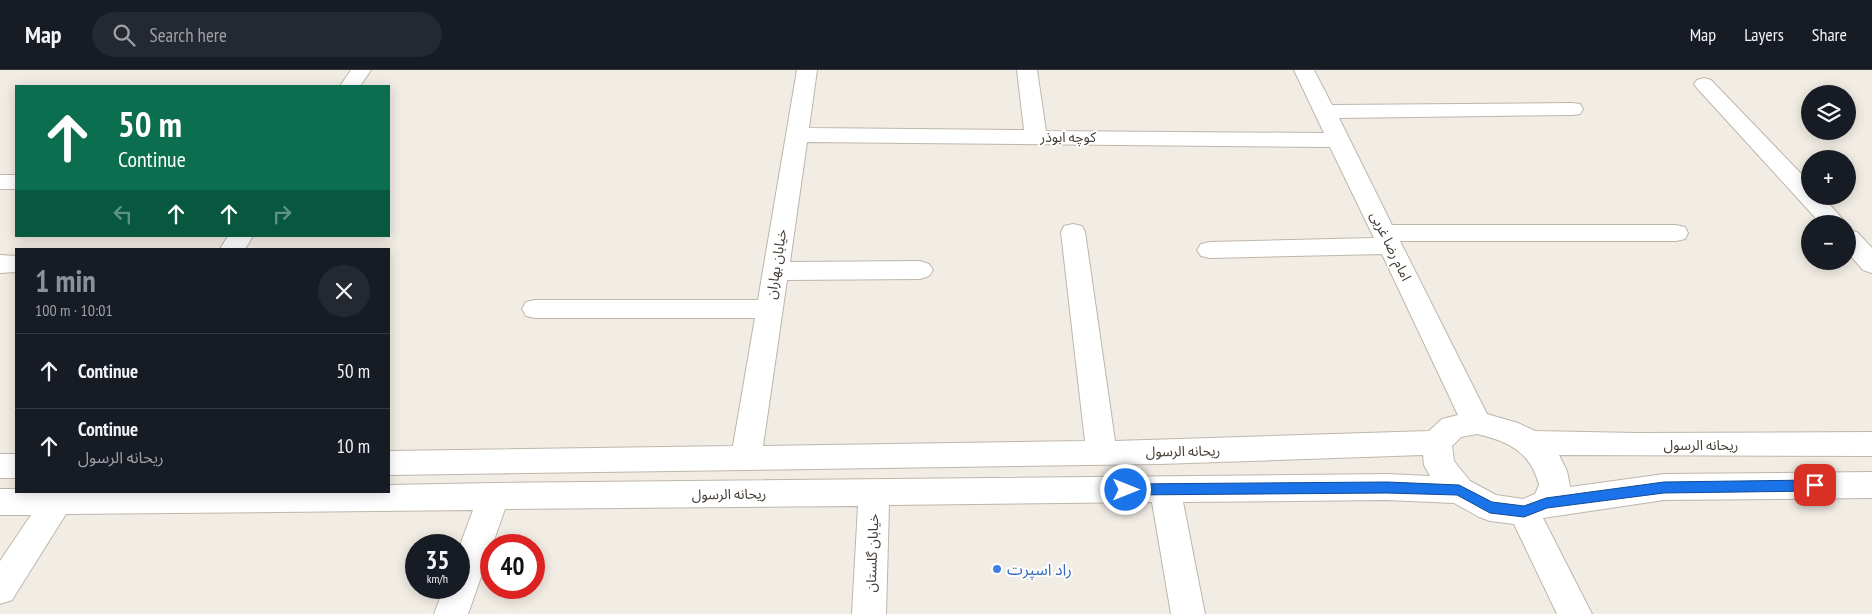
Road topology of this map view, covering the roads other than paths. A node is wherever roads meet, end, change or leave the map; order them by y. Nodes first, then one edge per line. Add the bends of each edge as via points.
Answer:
1 (361, 70) edge
2 (807, 70) edge
3 (1027, 70) edge
4 (1304, 70) edge
5 (1704, 84) dead end
6 (351, 85) edge
7 (1572, 108) dead end
8 (1324, 112) junction
9 (797, 135) junction
10 (1036, 137) junction
11 (1338, 140) junction
12 (0, 182) edge
13 (15, 182) edge
14 (1827, 215) edge
15 (1073, 232) dead end
16 (1676, 232) dead end
17 (240, 237) edge
18 (1388, 240) junction
19 (1856, 247) edge
20 (233, 248) edge
21 (1210, 250) dead end
22 (0, 264) edge
23 (15, 264) edge
24 (1872, 264) edge
25 (920, 270) dead end
26 (775, 271) junction
27 (535, 309) dead end
28 (769, 309) junction
29 (1477, 422) junction
30 (1437, 443) junction
31 (1531, 443) junction
32 (1872, 444) edge
33 (1101, 452) junction
34 (746, 459) junction
35 (390, 463) edge
36 (0, 466) edge
37 (15, 466) edge
38 (1872, 485) edge
39 (1165, 489) junction
40 (1459, 490) junction
41 (874, 492) junction
42 (61, 496) edge
43 (494, 496) junction
44 (0, 502) edge
45 (1535, 507) junction
46 (0, 589) edge
47 (451, 614) edge
48 (869, 614) edge
49 (1188, 614) edge
50 (1575, 614) edge

1 - 6 street
2 - 9 street, خیابان بهاران
3 - 10 street
4 - 8 street, امام رضا غربی
5 - 14 street
7 - 8 street
8 - 11 street, امام رضا غربی
9 - 10 street, کوچه ابوذر
9 - 26 street, خیابان بهاران
10 - 11 street, کوچه ابوذر
11 - 18 street, امام رضا غربی
12 - 13 street
15 - 33 street
16 - 18 street
17 - 20 street
18 - 21 street
18 - 29 street, امام رضا غربی
19 - 24 street
22 - 23 street
25 - 26 street
26 - 28 street, خیابان بهاران
27 - 28 street
28 - 34 street, خیابان بهاران
29 - 30 street via 1452,427
29 - 31 street via 1505,428
30 - 33 street, ریحانه الرسول
30 - 40 street via 1440,465
31 - 32 street, ریحانه الرسول
31 - 45 street via 1549,464 1555,485
33 - 34 street, ریحانه الرسول
34 - 35 street, ریحانه الرسول
36 - 37 street
38 - 45 street via 1664,487
39 - 40 street, ریحانه الرسول via 1387,487
39 - 41 street, ریحانه الرسول
39 - 49 street
40 - 45 street via 1490,508
41 - 43 street, ریحانه الرسول
41 - 48 street, خیابان گلستان
42 - 43 street, ریحانه الرسول
42 - 44 street, ریحانه الرسول
42 - 46 street
43 - 47 street
45 - 50 street

